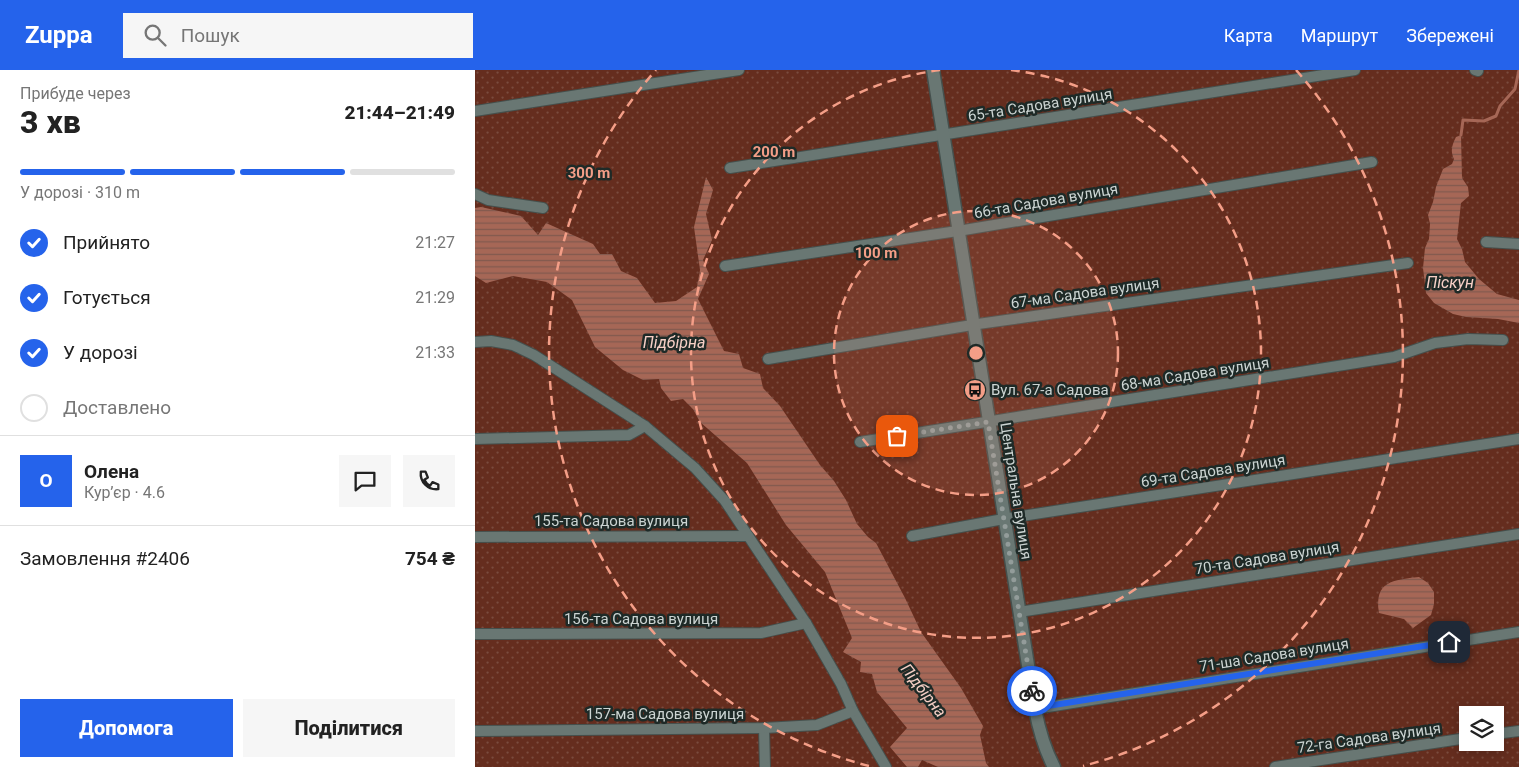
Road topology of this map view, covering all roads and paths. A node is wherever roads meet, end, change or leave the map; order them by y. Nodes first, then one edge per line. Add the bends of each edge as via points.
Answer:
1 (739, 70) edge
2 (933, 70) edge
3 (1355, 70) edge
4 (475, 111) edge
5 (943, 135) junction
6 (1372, 162) dead end
7 (730, 168) dead end
8 (475, 194) edge
9 (543, 208) dead end
10 (958, 231) junction
11 (1486, 242) dead end
12 (1519, 244) edge
13 (1408, 263) dead end
14 (725, 266) dead end
15 (972, 325) junction
16 (1503, 340) dead end
17 (475, 342) edge
18 (768, 359) dead end
19 (988, 422) junction
20 (645, 426) junction
21 (475, 439) edge
22 (1519, 439) edge
23 (861, 442) dead end
24 (1004, 518) junction
25 (1519, 534) edge
26 (748, 536) junction
27 (912, 536) dead end
28 (475, 537) edge
29 (1019, 612) junction
30 (806, 623) junction
31 (1519, 632) edge
32 (475, 634) edge
33 (1035, 708) junction
34 (853, 711) junction
35 (764, 728) junction
36 (475, 731) edge
37 (1519, 731) edge
38 (1504, 733) edge
39 (1459, 739) edge
40 (765, 767) edge
41 (886, 767) edge
42 (1054, 767) edge
43 (1275, 767) edge

1 - 4 street
2 - 5 street, Центральна вулиця
3 - 5 street, 65-та Садова вулиця
5 - 7 street, 65-та Садова вулиця
5 - 10 street, Центральна вулиця
6 - 10 street, 66-та Садова вулиця
8 - 9 street via 488,200
10 - 14 street, 66-та Садова вулиця
10 - 15 street, Центральна вулиця
11 - 12 street
13 - 15 street, 67-ма Садова вулиця
15 - 18 street, 67-ма Садова вулиця
15 - 19 street, Центральна вулиця
16 - 19 street, 68-ма Садова вулиця via 1435,343 1394,357
17 - 20 street via 513,345 534,355
19 - 23 street, 68-ма Садова вулиця
19 - 24 street, Центральна вулиця
20 - 21 street via 629,435
20 - 26 street via 695,468 725,501
22 - 24 street, 69-та Садова вулиця
24 - 27 street, 69-та Садова вулиця
24 - 29 street, Центральна вулиця
25 - 29 street, 70-та Садова вулиця
26 - 28 street, 155-та Садова вулиця
26 - 30 street
29 - 33 street, Центральна вулиця
30 - 32 street, 156-та Садова вулиця via 761,633
30 - 34 street
31 - 33 street, 71-ша Садова вулиця
33 - 42 street, Центральна вулиця via 1039,730
34 - 35 street, 157-ма Садова вулиця via 817,726
34 - 41 street
35 - 36 street, 157-ма Садова вулиця
35 - 40 street
37 - 38 street
39 - 43 street, 72-га Садова вулиця

